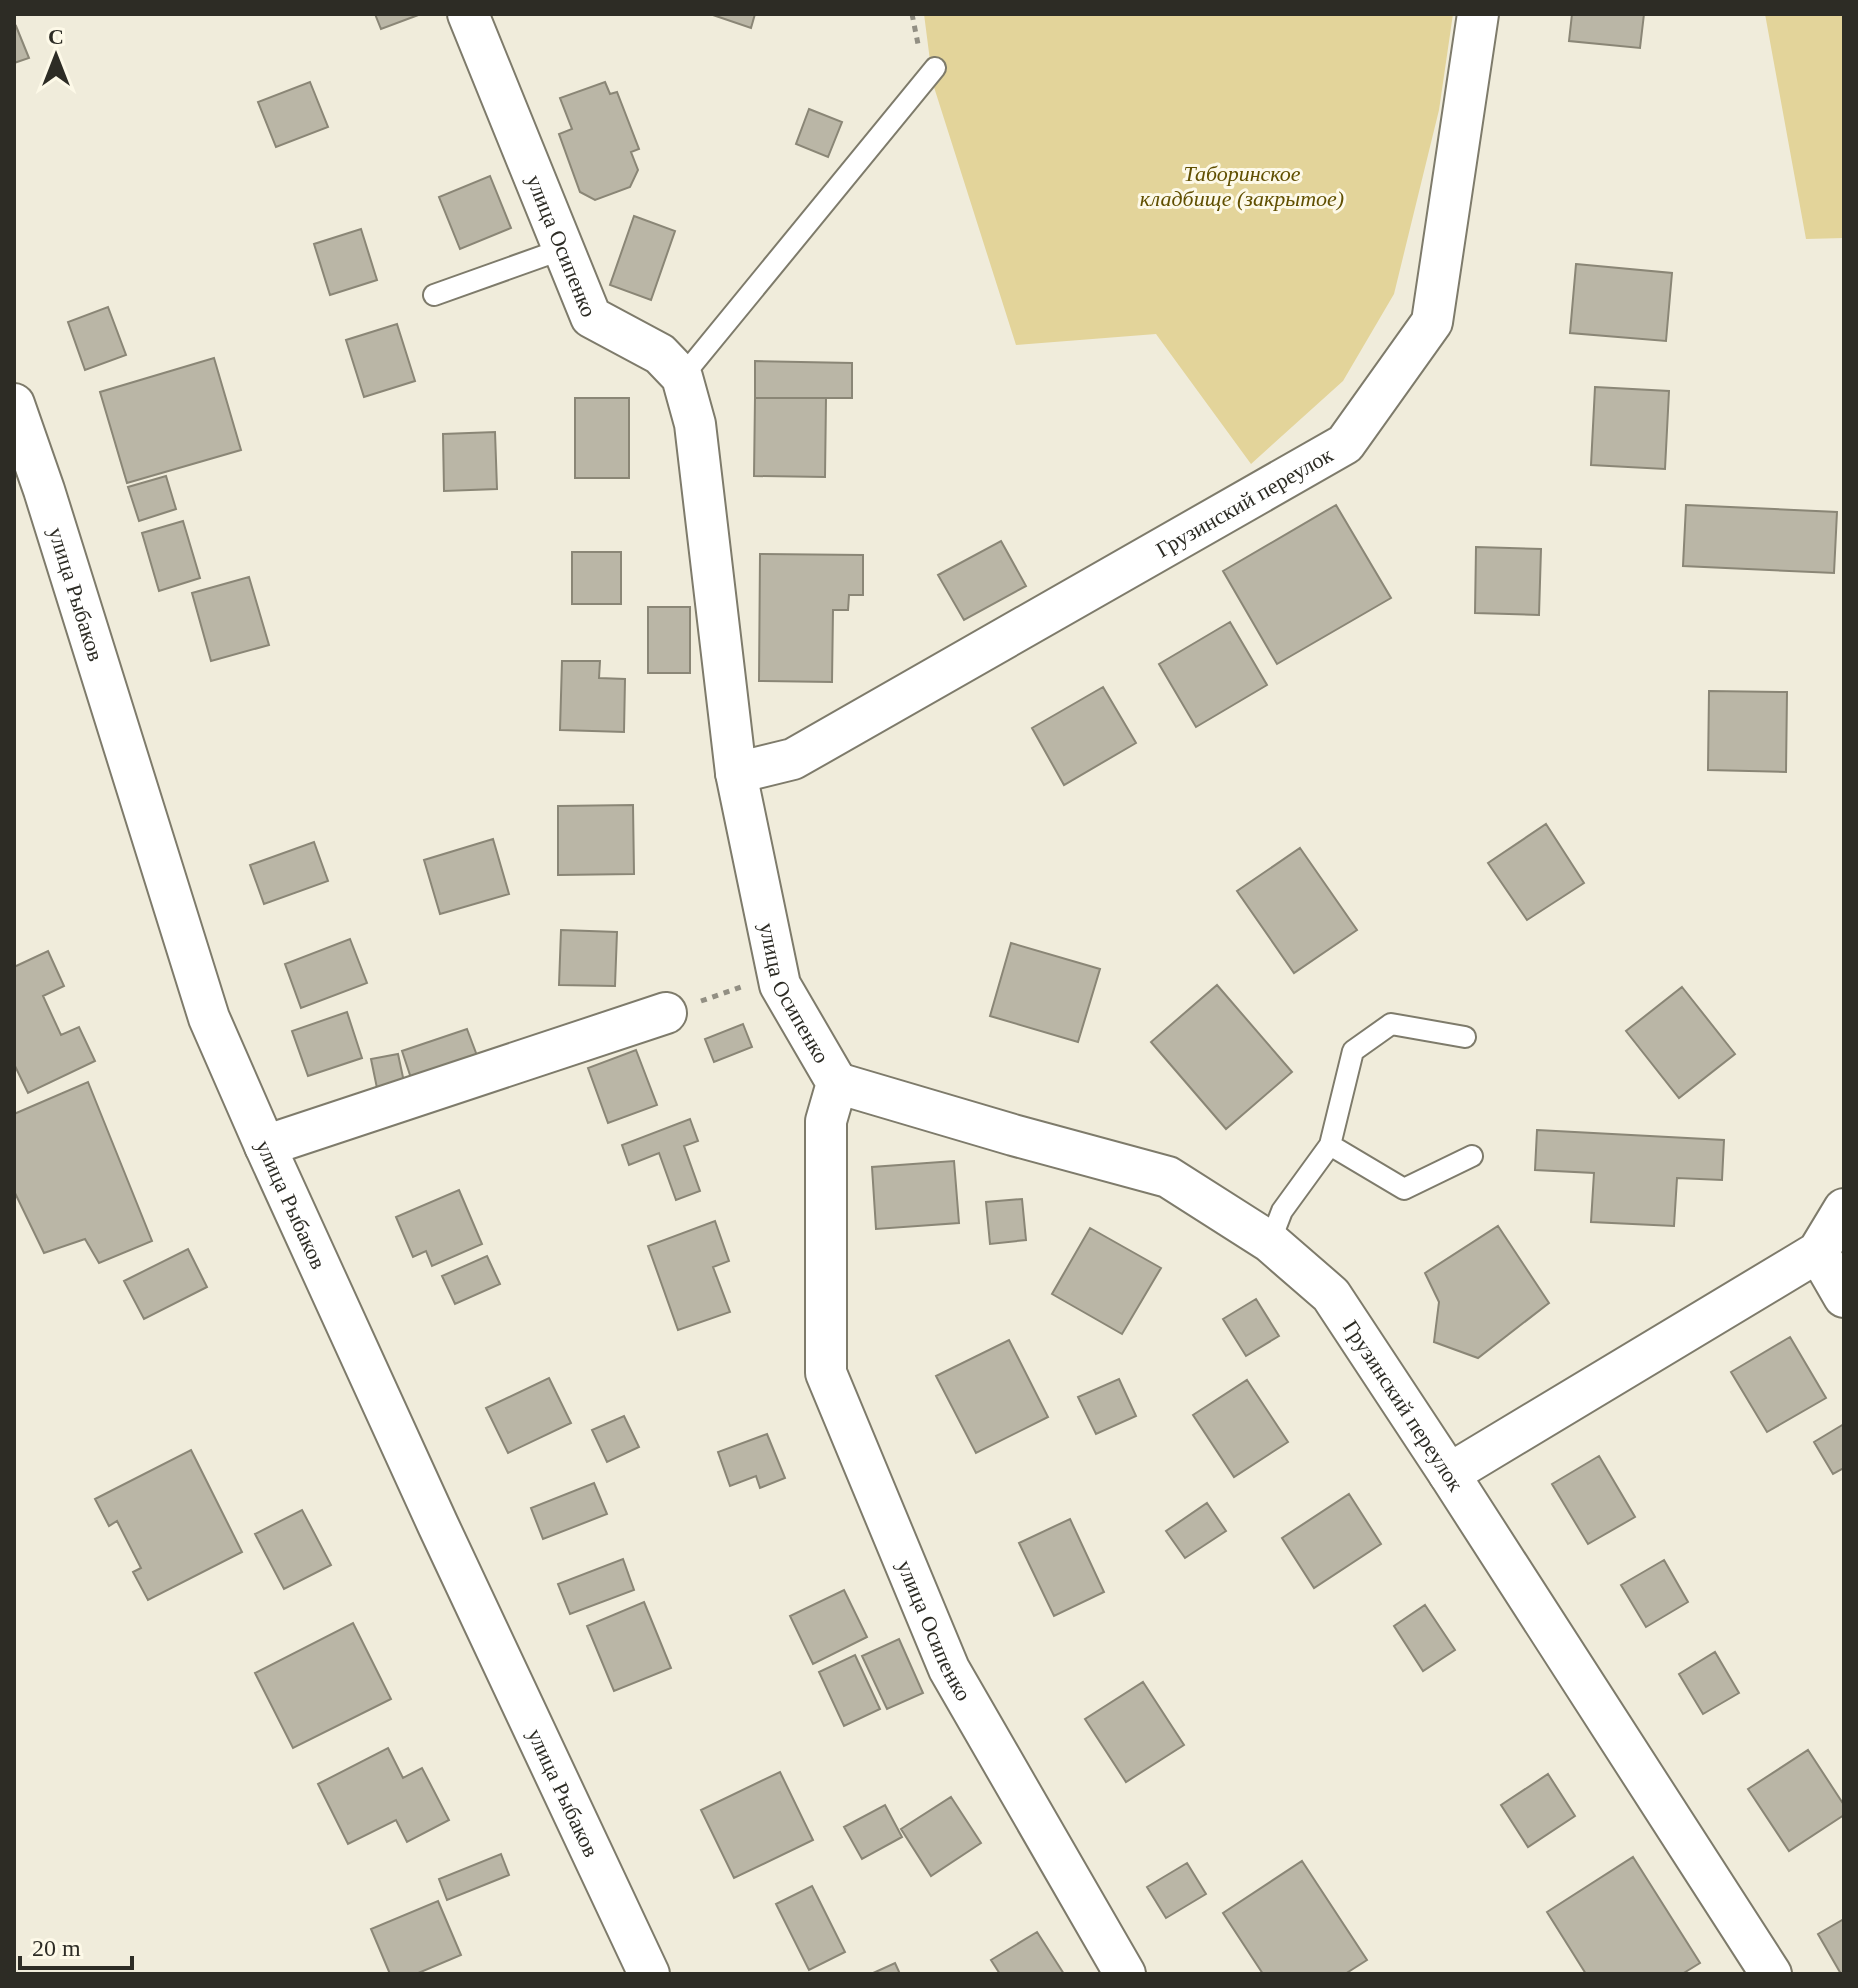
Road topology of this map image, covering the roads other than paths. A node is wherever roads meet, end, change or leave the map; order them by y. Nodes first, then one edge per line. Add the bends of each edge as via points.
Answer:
1 (468, 14) edge
2 (1478, 14) edge
3 (935, 68) dead end
4 (563, 249) junction
5 (434, 295) dead end
6 (682, 377) junction
7 (14, 404) edge
8 (736, 773) junction
9 (666, 1013) road end
10 (1465, 1037) dead end
11 (837, 1083) junction
12 (1330, 1145) junction
13 (265, 1146) junction
14 (1472, 1156) dead end
15 (1844, 1209) edge
16 (1270, 1242) junction
17 (1818, 1252) junction
18 (1844, 1297) edge
19 (1449, 1474) junction
20 (649, 1974) edge
21 (1125, 1974) edge
22 (1771, 1974) edge

1 - 4 street, улица Осипенко
2 - 8 street, Грузинский переулок via 1432,322 1345,444 793,759
3 - 6 lane
4 - 5 lane
4 - 6 street, улица Осипенко via 591,317 660,354
6 - 8 street, улица Осипенко via 695,424
7 - 13 street, улица Рыбаков via 209,1018
8 - 11 street, улица Осипенко via 780,985
9 - 13 street
10 - 12 lane via 1391,1024 1353,1051
11 - 16 street, Грузинский переулок via 1168,1177
11 - 21 street, улица Осипенко via 826,1121 826,1373 949,1669
12 - 14 lane via 1404,1189
12 - 16 lane via 1282,1211
13 - 20 street, улица Рыбаков
15 - 17 street
16 - 19 street, Грузинский переулок via 1331,1295
17 - 18 street
17 - 19 street
19 - 22 street, Грузинский переулок

